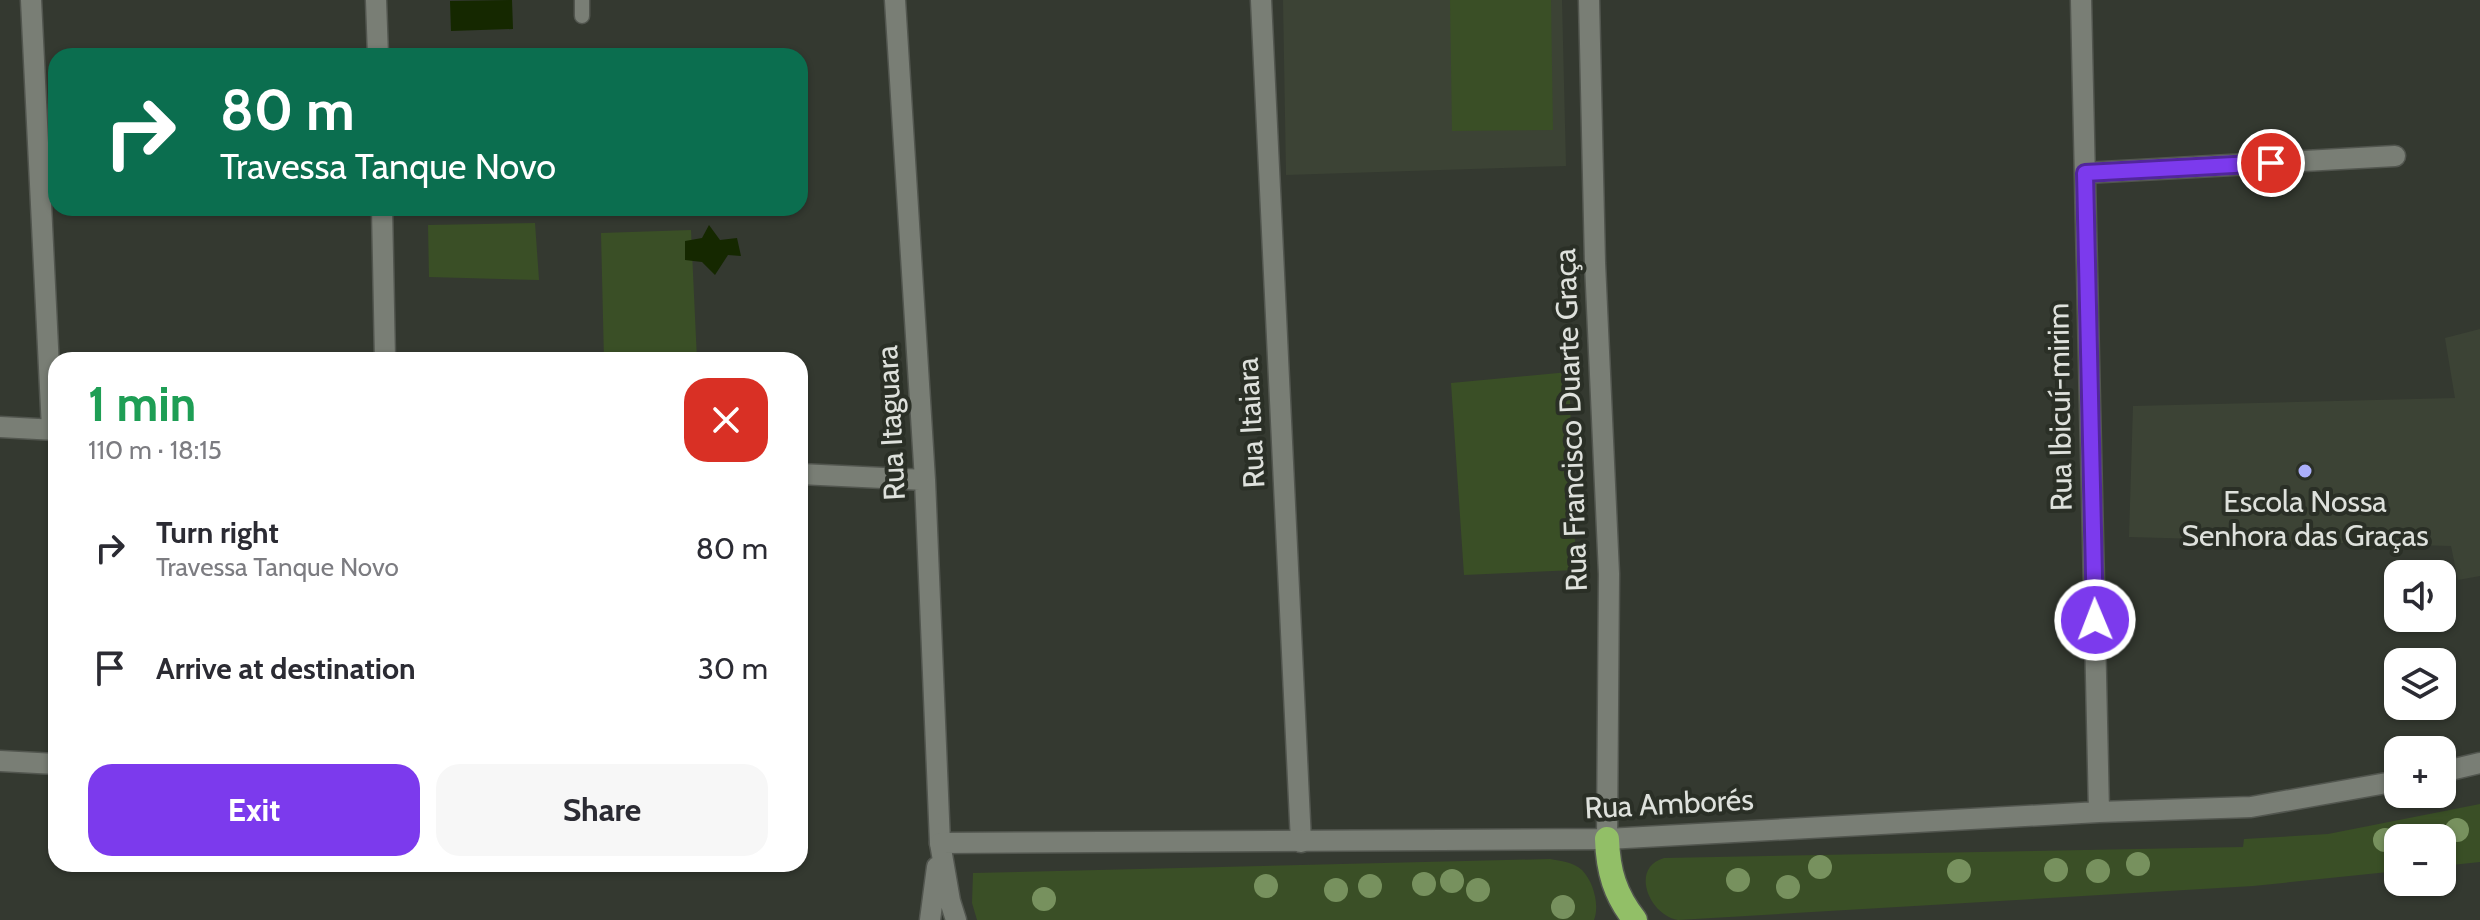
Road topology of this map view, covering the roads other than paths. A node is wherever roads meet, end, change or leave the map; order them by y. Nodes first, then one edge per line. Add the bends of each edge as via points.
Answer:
1 (31, 0) edge
2 (376, 0) edge
3 (582, 0) edge
4 (895, 0) edge
5 (1261, 0) edge
6 (1589, 0) edge
7 (2081, 0) edge
8 (582, 16) dead end
9 (378, 48) edge
10 (2395, 156) dead end
11 (2085, 173) junction
12 (382, 216) edge
13 (50, 352) edge
14 (385, 352) edge
15 (0, 427) edge
16 (48, 430) edge
17 (808, 474) edge
18 (925, 480) junction
19 (0, 761) edge
20 (2480, 763) edge
21 (48, 764) edge
22 (2456, 769) edge
23 (2384, 783) edge
24 (2099, 812) junction
25 (1607, 839) junction
26 (1301, 842) junction
27 (940, 843) junction
28 (930, 920) edge
29 (956, 920) edge
30 (1635, 920) edge

1 - 13 street
2 - 9 street
3 - 8 lane
4 - 18 street, Rua Itaguara
5 - 26 street, Rua Itaiara
6 - 25 street, Rua Francisco Duarte Graça via 1609,574
7 - 11 street, Rua Ibicuí-mirim
10 - 11 street
11 - 24 street, Rua Ibicuí-mirim
12 - 14 street
15 - 16 street
17 - 18 street
18 - 27 street, Rua Itaguara
19 - 21 street
20 - 22 street
23 - 24 street, Rua Amborés via 2251,807
24 - 25 street, Rua Amborés
25 - 26 street, Rua Amborés
25 - 30 highway via 1620,900
26 - 27 street, Rua Amborés
27 - 28 street, Rua Itaguara
27 - 29 street, Rua Itaguara

